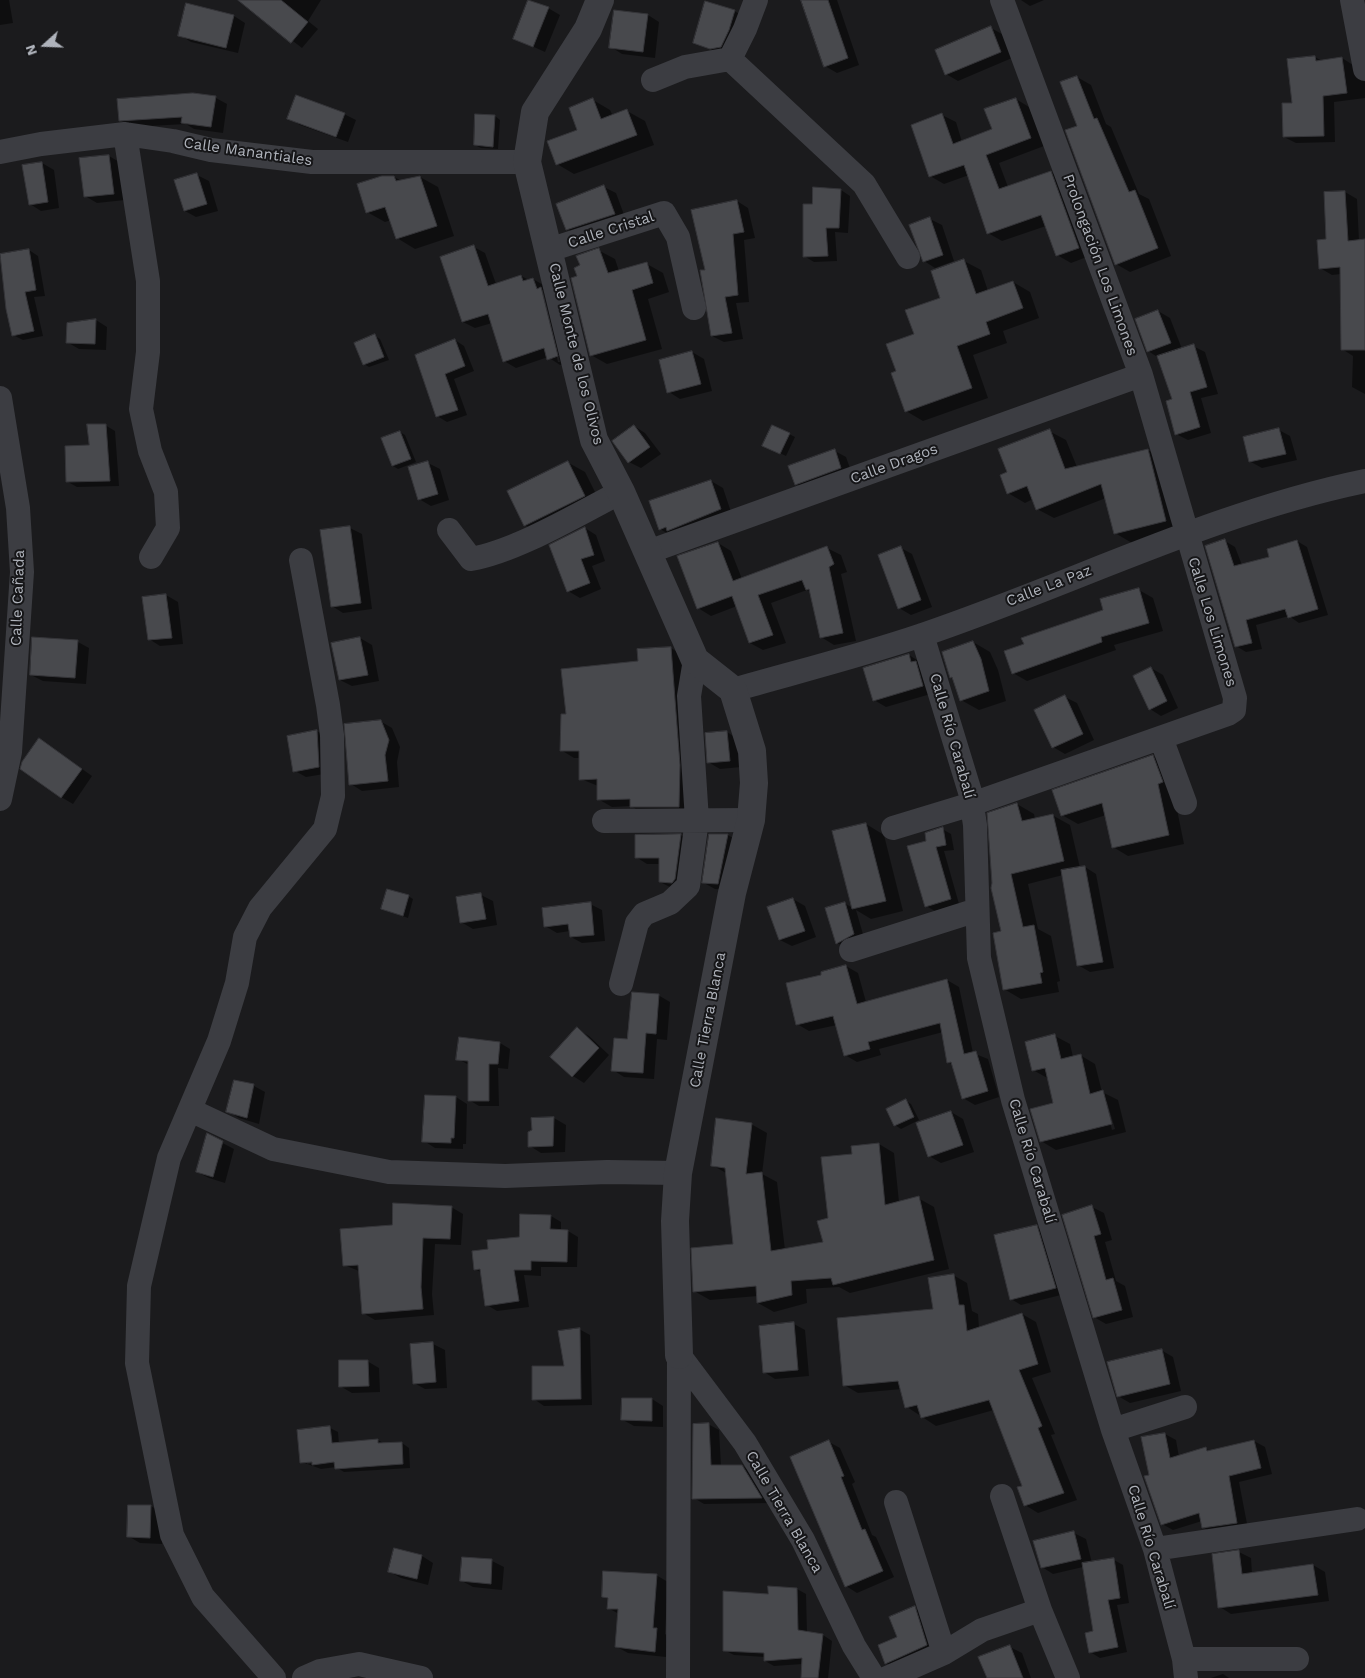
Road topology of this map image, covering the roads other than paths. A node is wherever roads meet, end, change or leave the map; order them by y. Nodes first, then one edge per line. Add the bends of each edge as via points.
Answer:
1 (600, 0) edge
2 (756, 0) edge
3 (1002, 0) edge
4 (1352, 0) edge
5 (730, 59) junction
6 (1365, 69) edge
7 (653, 80) dead end
8 (125, 134) junction
9 (0, 152) edge
10 (527, 162) junction
11 (550, 250) junction
12 (908, 256) dead end
13 (694, 308) dead end
14 (1141, 375) junction
15 (0, 398) edge
16 (1365, 481) edge
17 (621, 492) junction
18 (449, 530) dead end
19 (1186, 534) junction
20 (648, 552) junction
21 (151, 557) dead end
22 (301, 560) dead end
23 (922, 635) junction
24 (695, 660) junction
25 (733, 690) junction
26 (1161, 738) junction
27 (0, 799) edge
28 (1186, 803) dead end
29 (972, 804) junction
30 (697, 820) junction
31 (751, 820) junction
32 (604, 821) dead end
33 (893, 828) dead end
34 (976, 910) junction
35 (852, 950) dead end
36 (621, 984) dead end
37 (190, 1110) junction
38 (678, 1173) junction
39 (679, 1356) junction
40 (1185, 1408) dead end
41 (1113, 1430) junction
42 (1002, 1496) dead end
43 (896, 1502) dead end
44 (1357, 1519) dead end
45 (1155, 1549) junction
46 (1040, 1610) junction
47 (944, 1653) junction
48 (1297, 1659) dead end
49 (1185, 1668) edge
50 (274, 1678) edge
51 (304, 1678) edge
52 (422, 1678) edge
53 (678, 1678) edge
54 (874, 1678) edge
55 (886, 1678) edge
56 (1068, 1678) edge

1 - 10 street, Calle Monte de los Olivos via 588,29 535,112
2 - 5 street
3 - 14 street, Prolongación Los Limones
4 - 6 street
5 - 7 street via 685,67
5 - 12 street via 864,184
8 - 9 street, Calle Manantiales
8 - 10 street, Calle Manantiales via 220,151 312,162
8 - 21 street via 148,282 148,352 142,409 150,451 166,492 168,528
10 - 11 street, Calle Monte de los Olivos
11 - 13 street, Calle Cristal via 664,213 678,238
11 - 17 street, Calle Monte de los Olivos via 594,440
14 - 19 street, Prolongación Los Limones
14 - 20 street, Calle Dragos
15 - 27 street, Calle Cañada via 18,508 22,572 10,752
16 - 19 street, Calle La Paz via 1310,492
17 - 18 street via 514,546 487,556 471,559
17 - 20 street, Calle Monte de los Olivos
19 - 23 street, Calle La Paz
19 - 26 street, Calle Los Limones via 1235,698 1234,710
20 - 24 street, Calle Monte de los Olivos
22 - 37 street via 328,705 333,796 326,829 260,908 245,937 237,983 220,1041
23 - 25 street, Calle La Paz
23 - 29 street, Calle Río Carabalí
24 - 25 street, Calle Monte de los Olivos
24 - 30 street via 689,696
25 - 31 street, Calle Tierra Blanca via 752,751
26 - 28 street
26 - 29 street
29 - 33 street
29 - 34 street, Calle Río Carabalí
30 - 31 street
30 - 32 street
30 - 36 street via 688,886 670,903 644,914 637,923
31 - 38 street, Calle Tierra Blanca via 732,893
34 - 35 street
34 - 41 street, Calle Río Carabalí via 979,958 1014,1100
37 - 38 street via 273,1149 389,1172 505,1176
37 - 50 street via 170,1158 138,1286 138,1363 172,1535 203,1597
38 - 39 street, Calle Tierra Blanca via 675,1221
39 - 53 street, Calle Tierra Blanca
39 - 54 street, Calle Tierra Blanca via 745,1443 803,1540 854,1646
40 - 41 street
41 - 45 street, Calle Río Carabalí
42 - 46 street
43 - 47 street
44 - 45 street
45 - 49 street, Calle Río Carabalí
46 - 47 street via 982,1630
46 - 56 street
47 - 55 street
48 - 49 street
51 - 52 street via 320,1671 359,1664

